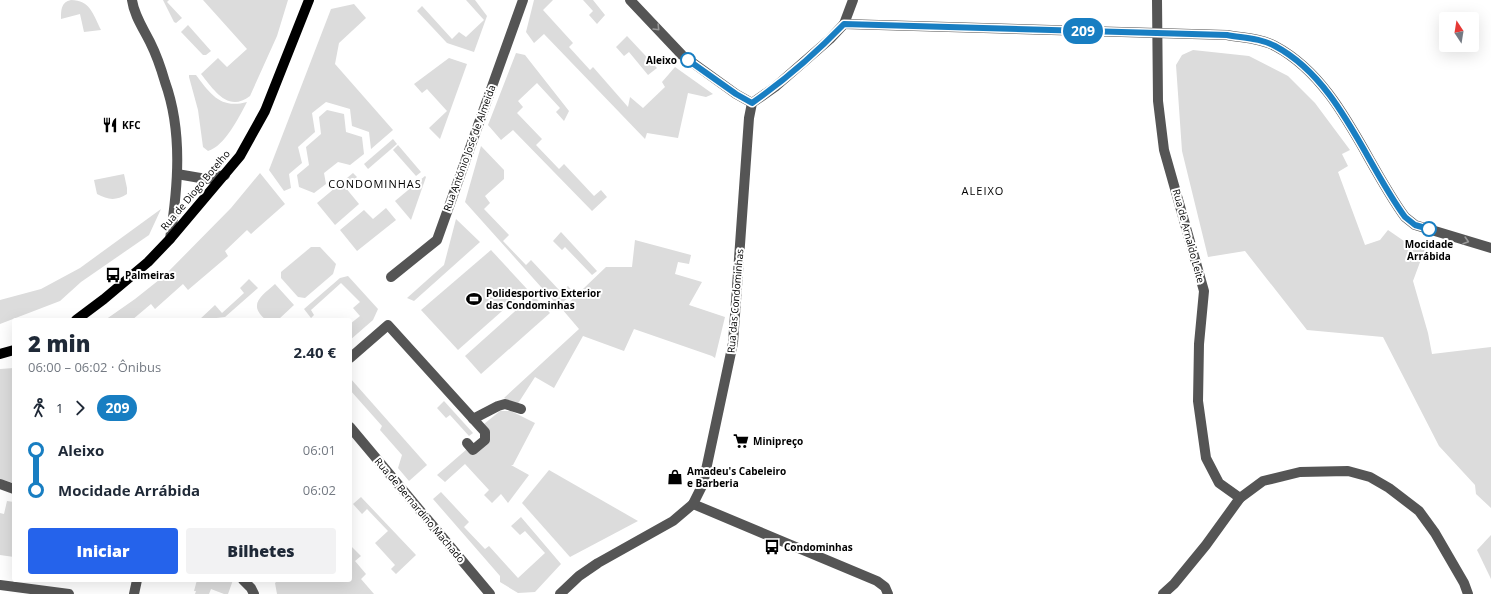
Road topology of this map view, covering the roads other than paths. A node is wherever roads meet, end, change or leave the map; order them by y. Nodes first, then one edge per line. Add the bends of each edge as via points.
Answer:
1 (125, 0) edge
2 (309, 0) edge
3 (522, 0) edge
4 (630, 0) edge
5 (853, 0) edge
6 (1157, 0) edge
7 (132, 4) edge
8 (844, 24) junction
9 (1157, 33) junction
10 (752, 103) junction
11 (177, 174) junction
12 (225, 175) junction
13 (170, 239) junction
14 (1491, 248) edge
15 (391, 277) dead end
16 (78, 318) edge
17 (12, 351) edge
18 (0, 354) edge
19 (352, 356) edge
20 (521, 410) dead end
21 (473, 419) junction
22 (352, 429) edge
23 (467, 443) dead end
24 (0, 484) edge
25 (12, 488) edge
26 (1240, 498) junction
27 (693, 504) junction
28 (137, 582) edge
29 (245, 582) edge
30 (0, 585) edge
31 (69, 594) edge
32 (134, 594) edge
33 (254, 594) edge
34 (490, 594) edge
35 (560, 594) edge
36 (888, 594) edge
37 (1163, 594) edge
38 (1468, 594) edge

1 - 7 street
2 - 12 main road, Rua de Diogo Botelho via 265,111 240,156
3 - 15 street, Rua António José de Almeida via 436,240
4 -> 10 street via 682,55
5 - 8 street
6 - 9 street, Rua de Arnaldo Leite
7 - 11 street via 166,83 176,127
8 - 9 street
8 - 10 street via 830,39
9 -> 14 street via 1227,35 1260,40 1287,54 1317,79 1338,107 1405,217 1415,225
9 - 26 street, Rua de Arnaldo Leite via 1158,101 1164,150 1204,291 1199,344 1198,401 1206,458 1219,483
10 - 27 street, Rua das Condominhas via 733,343 703,484
11 - 12 street via 206,179
11 - 13 street
12 - 13 main road, Rua de Diogo Botelho
13 - 16 main road, Rua de Diogo Botelho via 148,262
17 - 18 main road
19 - 21 street via 388,325
20 - 21 street via 506,404
21 - 23 street via 485,432 485,440 473,450
22 - 34 street, Rua de Bernardino Machado
24 - 25 street
26 - 37 street via 1197,556
26 - 38 street via 1263,481 1300,472 1348,471 1370,477 1419,511 1435,533
27 - 35 street, Rua das Condominhas via 673,521 598,563
27 - 36 street via 877,581 885,587
28 - 32 street
29 - 33 street
30 - 31 street

